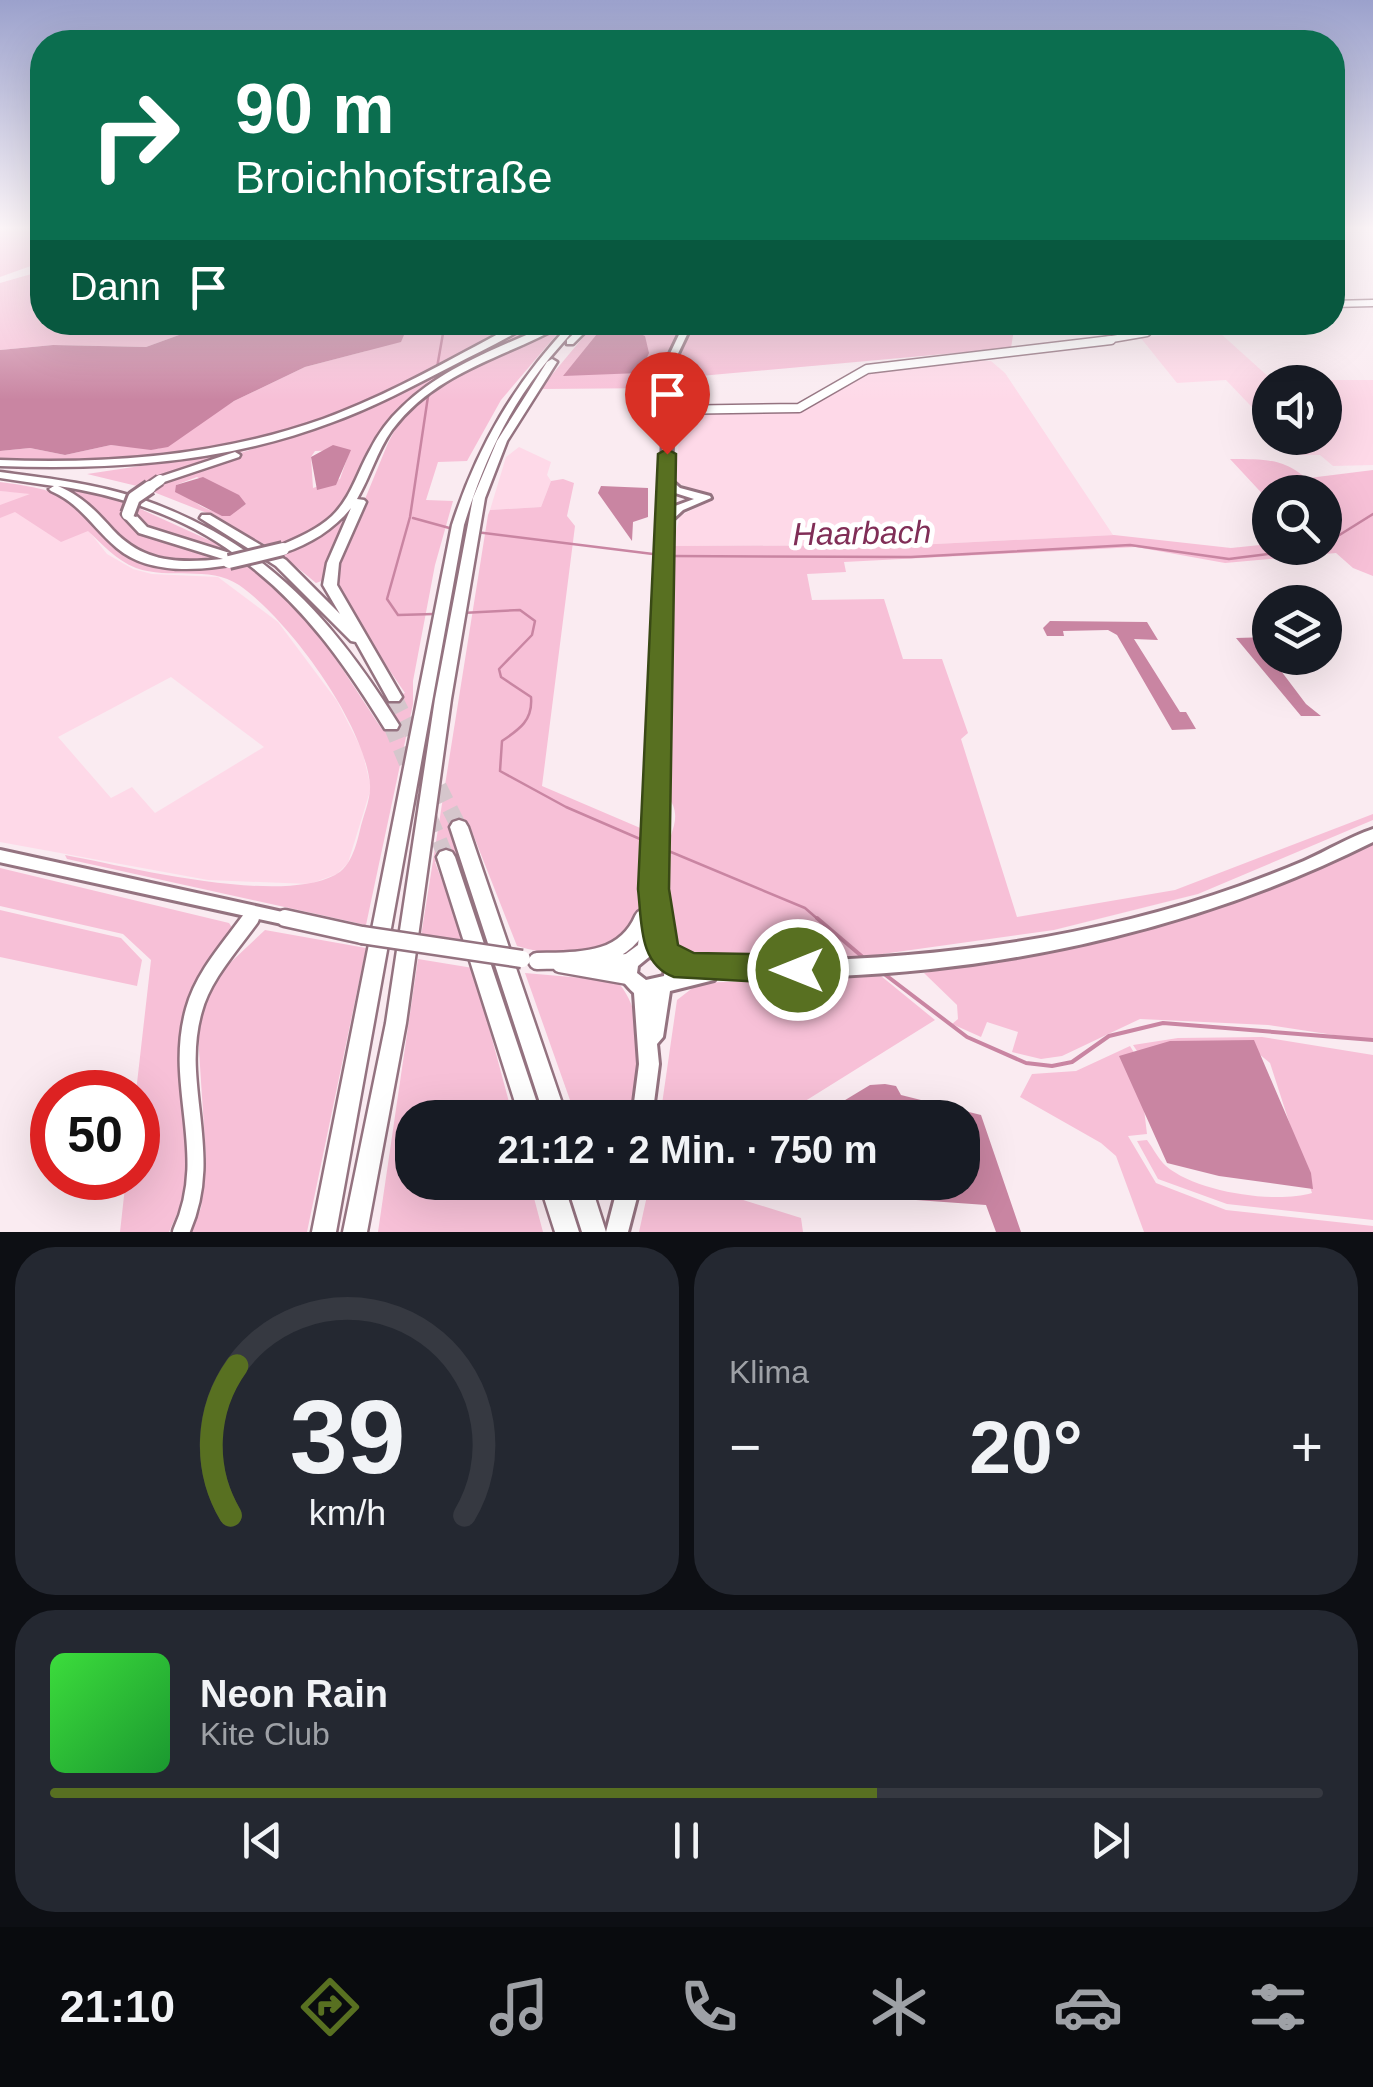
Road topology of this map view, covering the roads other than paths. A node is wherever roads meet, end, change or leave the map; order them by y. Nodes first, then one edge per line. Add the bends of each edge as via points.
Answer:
1 (1373, 303) edge
2 (1345, 304) edge
3 (504, 335) edge
4 (535, 335) edge
5 (565, 335) edge
6 (576, 335) edge
7 (682, 335) edge
8 (1138, 335) edge
9 (430, 382) junction
10 (668, 393) junction
11 (366, 405) junction
12 (668, 411) junction
13 (697, 411) junction
14 (668, 439) junction
15 (0, 471) edge
16 (666, 480) junction
17 (362, 486) junction
18 (494, 500) dead end
19 (664, 522) junction
20 (475, 529) junction
21 (457, 530) joint
22 (291, 588) junction
23 (449, 614) junction
24 (356, 638) junction
25 (394, 697) tunnel mouth
26 (391, 724) tunnel mouth
27 (459, 827) tunnel mouth
28 (1373, 835) edge
29 (0, 856) edge
30 (446, 857) tunnel mouth
31 (653, 889) junction
32 (254, 914) junction
33 (529, 960) junction
34 (652, 970) junction
35 (525, 1100) edge
36 (550, 1100) edge
37 (644, 1100) edge
38 (557, 1200) edge
39 (584, 1200) edge
40 (626, 1200) edge
41 (620, 1226) edge
42 (181, 1232) edge
43 (324, 1232) edge
44 (355, 1232) edge
45 (567, 1232) edge
46 (594, 1232) edge

1 - 2 street
3 - 9 highway via 452,362
4 - 9 highway
5 - 21 highway via 498,422
6 - 20 highway via 533,387 502,441 479,498
7 - 10 main road via 670,362
8 - 13 street via 867,369 799,408
9 - 11 highway
9 - 17 highway via 385,434
10 - 12 main road
10 - 13 street
11 - 15 highway via 202,454
11 - 22 highway, bridge via 160,480 137,495 128,514 143,530 224,553
12 - 13 street
12 - 14 main road
13 - 14 street via 681,418
14 - 16 main road
15 - 17 highway, bridge via 78,499 120,544 148,559 189,565 283,549 332,524
15 - 22 highway via 180,516 245,551
15 - 24 highway via 124,489 227,528 290,571
16 - 19 main road
16 - 19 main road via 676,490 706,498
17 - 24 highway via 330,575 332,594
18 - 20 highway
19 - 31 main road
20 - 23 highway
21 - 23 highway
22 - 26 highway via 345,652
23 - 43 highway
23 - 44 highway via 396,1022
24 - 25 highway
27 - 36 highway
28 - 34 main road via 1265,882 1143,922 1044,945 888,966
29 - 32 street
30 - 35 highway
31 - 33 street via 628,946 604,956
31 - 34 main road
32 - 33 street, bridge
32 - 42 street via 193,1010 199,1180
33 - 34 street
34 - 37 main road
38 - 45 highway
39 - 46 highway
40 - 41 main road

